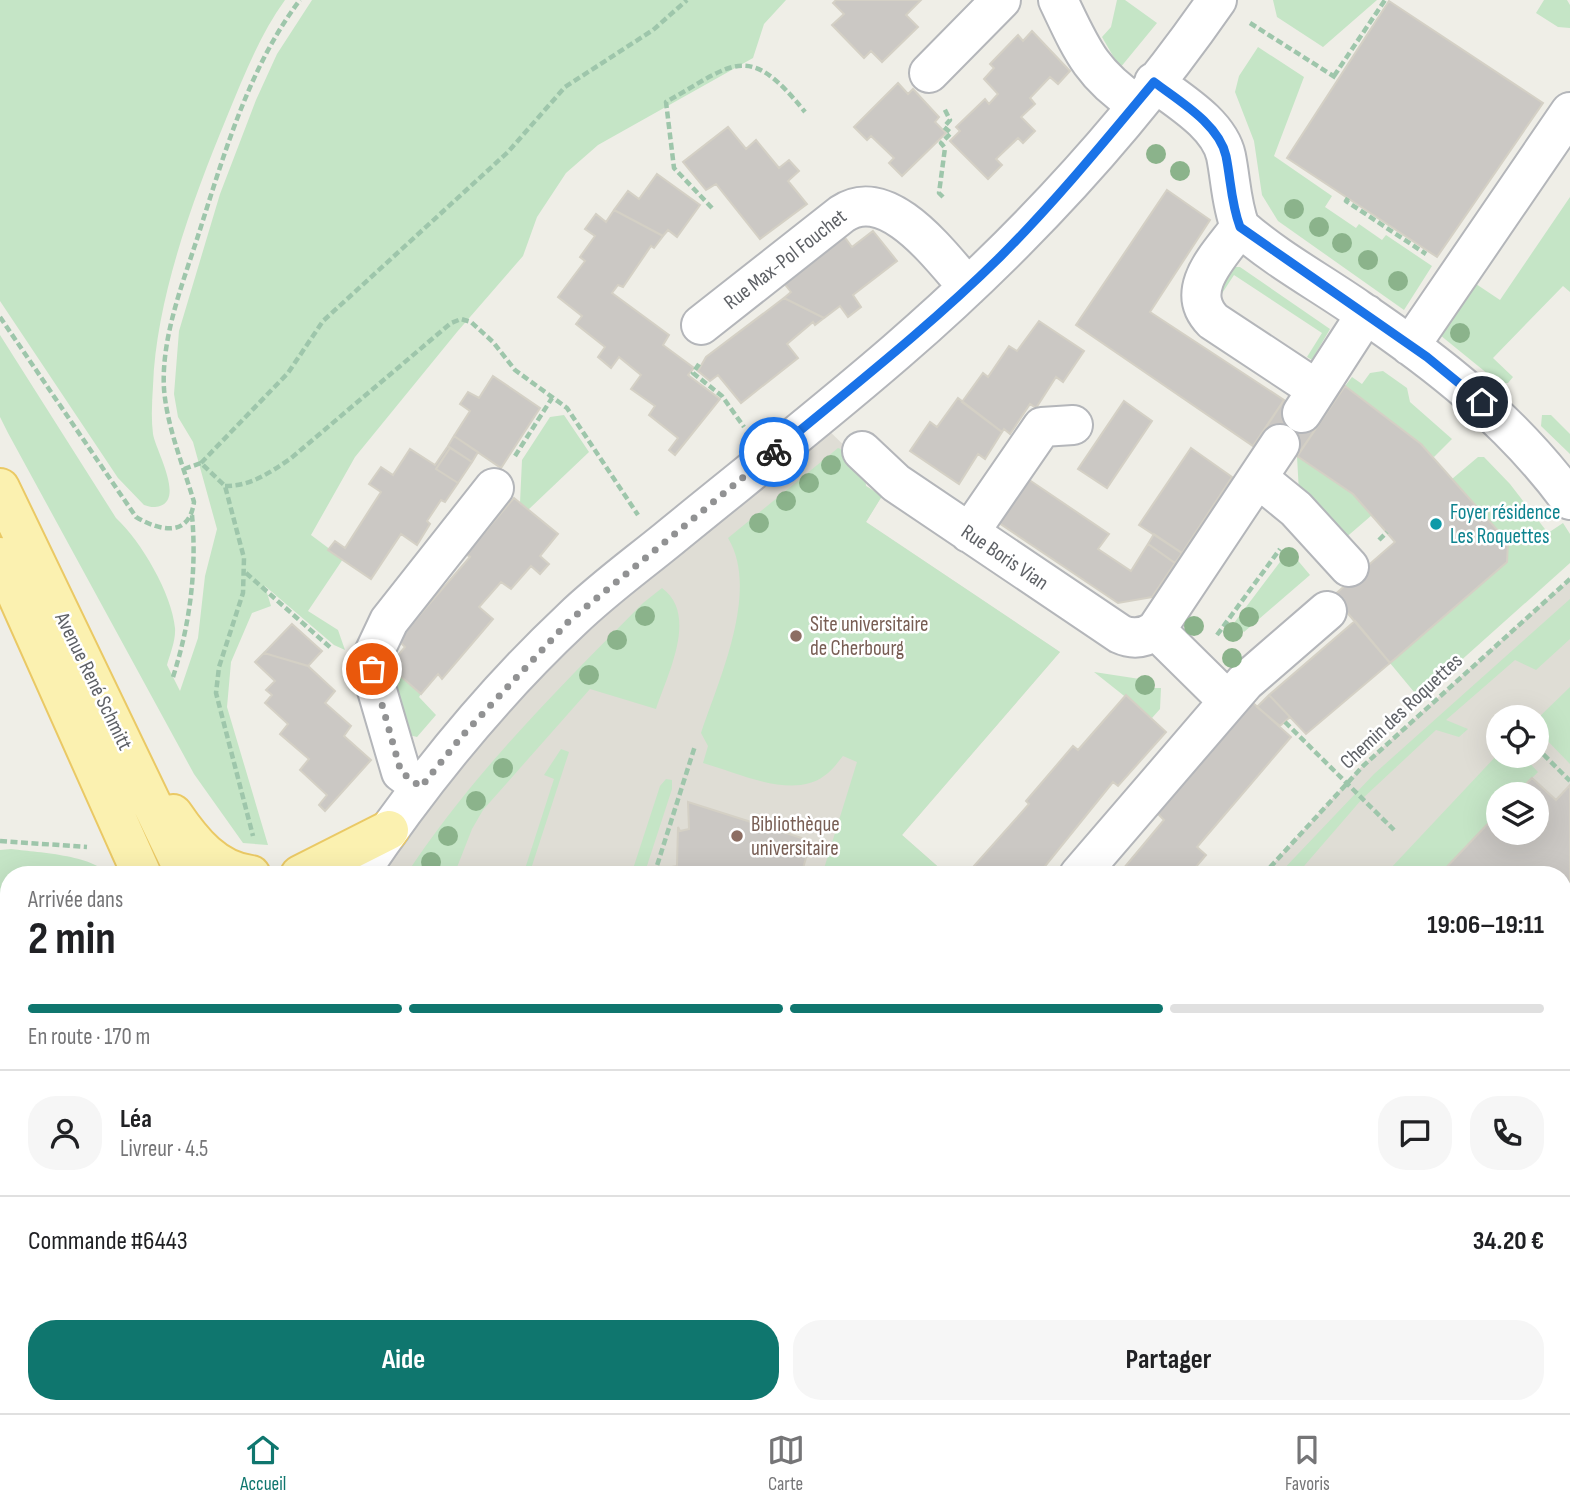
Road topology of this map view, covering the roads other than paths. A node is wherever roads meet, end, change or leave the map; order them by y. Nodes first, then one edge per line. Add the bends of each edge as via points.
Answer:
1 (1001, 0) edge
2 (1058, 0) edge
3 (1230, 9) edge
4 (929, 73) dead end
5 (1145, 93) junction
6 (1570, 112) edge
7 (1240, 227) junction
8 (968, 287) junction
9 (1366, 314) junction
10 (702, 341) road end
11 (1410, 346) junction
12 (1073, 425) dead end
13 (1280, 444) dead end
14 (862, 451) dead end
15 (1258, 478) junction
16 (0, 488) edge
17 (494, 488) road end
18 (1570, 500) edge
19 (969, 533) junction
20 (0, 557) edge
21 (1349, 567) dead end
22 (1327, 611) dead end
23 (1156, 630) junction
24 (1228, 701) junction
25 (119, 733) junction
26 (421, 787) junction
27 (388, 830) junction
28 (138, 866) edge
29 (182, 866) edge
30 (221, 866) edge
31 (317, 866) edge
32 (364, 866) edge
33 (1087, 866) edge

1 - 4 street
2 - 5 street via 1087,60 1109,86
3 - 5 street
5 - 7 street via 1197,116 1220,140
5 - 8 street via 1058,196
6 - 11 street
7 - 9 street
7 - 9 street via 1200,285 1201,304 1205,313 1309,401
8 - 10 street, Rue Max-Pol Fouchet via 898,217 880,207 862,205 842,214
8 - 26 street via 897,352 569,621
9 - 11 street
11 - 18 street via 1495,413 1548,469
12 - 19 street via 1042,427
13 - 15 street
14 - 19 street, Rue Boris Vian via 896,483
15 - 21 street via 1303,517
15 - 23 street
16 - 25 main road, Avenue René Schmitt
17 - 26 street via 388,621 372,657 374,680 401,772
19 - 23 street, Rue Boris Vian via 1120,634 1139,637
20 - 28 main road, Avenue René Schmitt
22 - 24 street
23 - 24 street
24 - 33 street
25 - 29 main road, Avenue René Schmitt
25 - 30 main road via 190,839
26 - 27 street
27 - 31 main road
27 - 32 street

